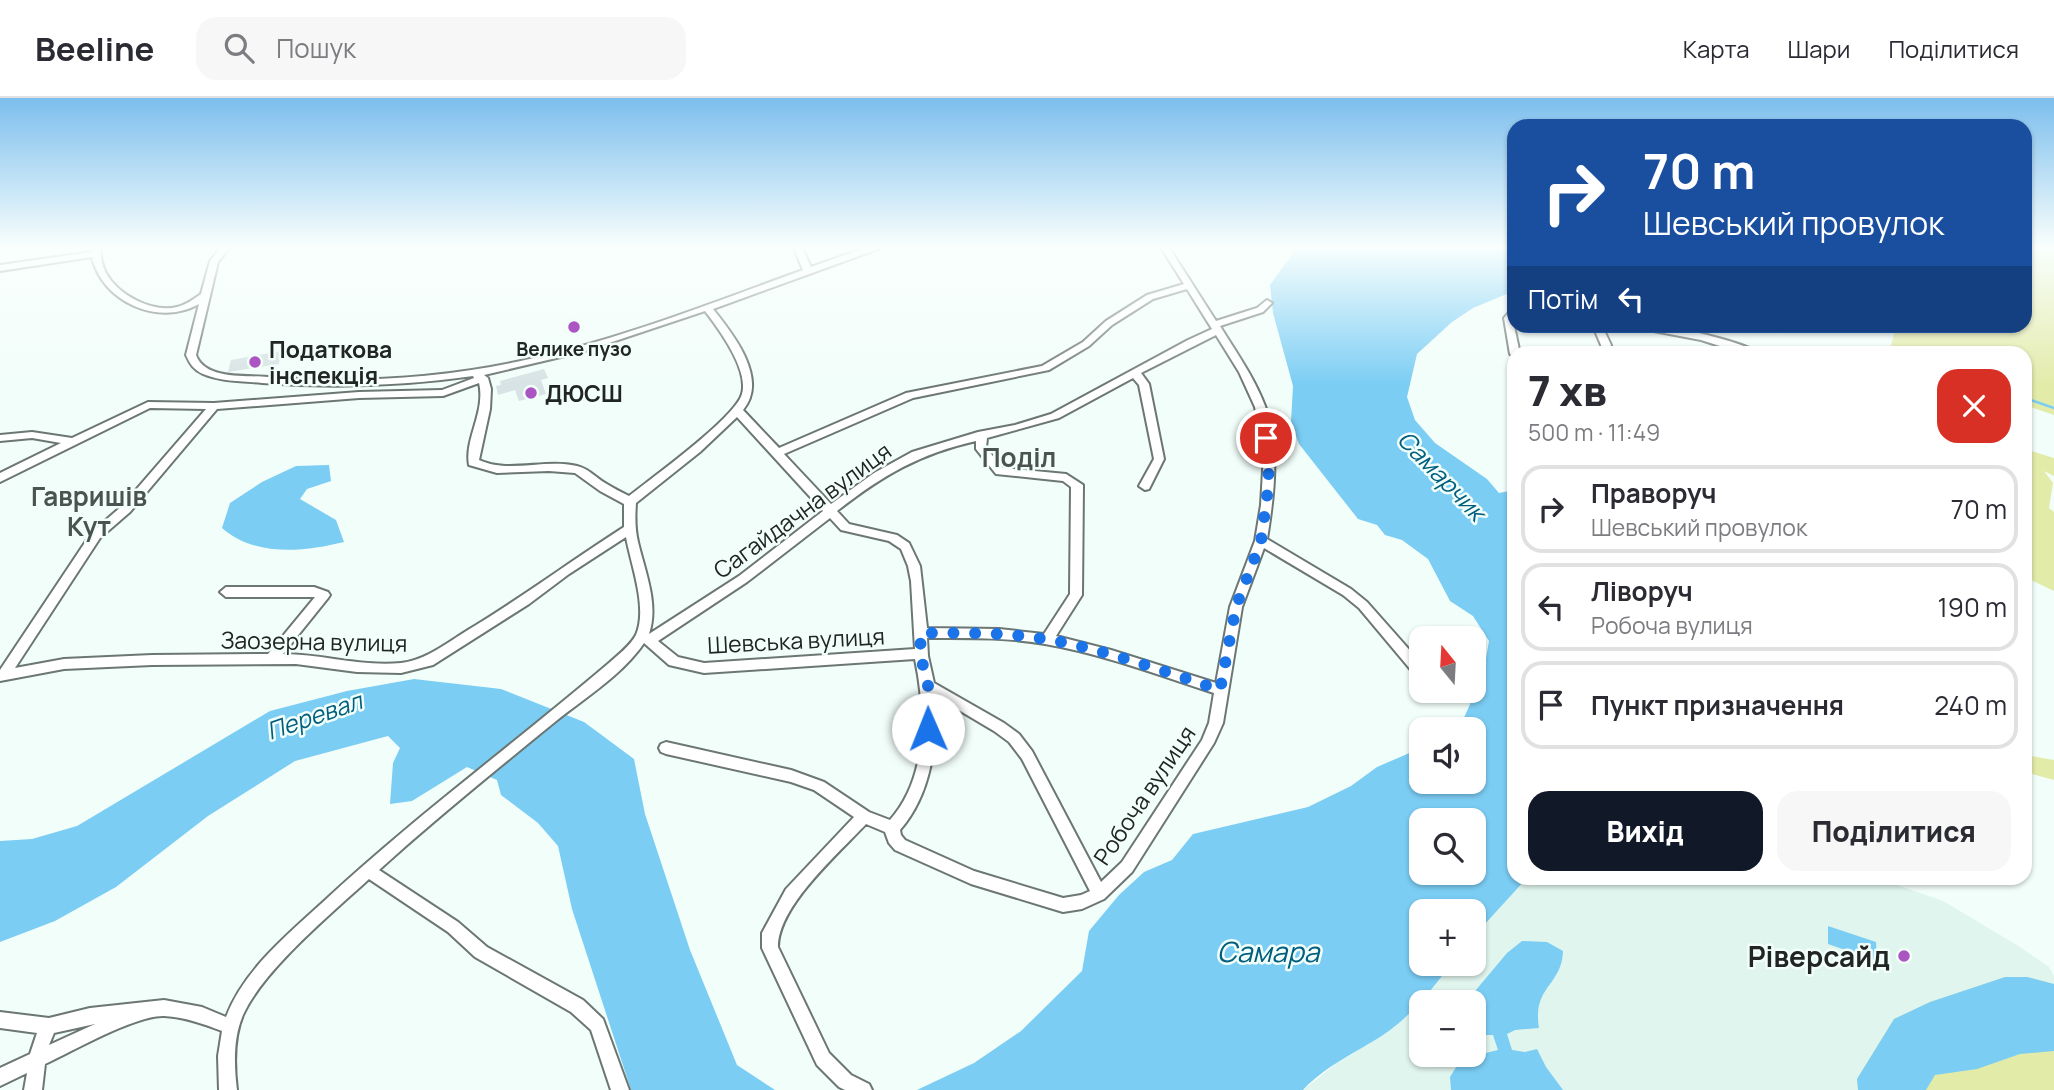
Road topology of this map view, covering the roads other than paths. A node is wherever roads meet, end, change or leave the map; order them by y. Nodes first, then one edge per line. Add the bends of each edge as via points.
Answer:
1 (119, 292) edge
2 (748, 292) edge
3 (1166, 292) edge
4 (1192, 292) edge
5 (206, 295) joint
6 (1267, 303) dead end
7 (707, 307) junction
8 (1215, 328) junction
9 (1681, 333) edge
10 (1732, 346) edge
11 (471, 373) junction
12 (1135, 373) junction
13 (483, 378) junction
14 (194, 404) joint
15 (214, 406) junction
16 (737, 410) junction
17 (982, 435) junction
18 (0, 438) edge
19 (74, 442) junction
20 (778, 453) junction
21 (0, 478) edge
22 (1145, 486) dead end
23 (630, 502) junction
24 (832, 510) junction
25 (630, 529) junction
26 (1261, 541) junction
27 (226, 592) dead end
28 (921, 633) junction
29 (645, 638) junction
30 (1047, 639) junction
31 (920, 654) junction
32 (1409, 658) edge
33 (272, 659) junction
34 (1, 676) edge
35 (928, 685) junction
36 (1220, 690) junction
37 (666, 748) dead end
38 (440, 807) joint
39 (864, 816) junction
40 (892, 828) junction
41 (367, 870) junction
42 (1099, 894) junction
43 (145, 1009) junction
44 (0, 1020) edge
45 (49, 1026) junction
46 (231, 1027) junction
47 (38, 1061) junction
48 (0, 1077) edge
49 (33, 1090) edge
50 (228, 1090) edge
51 (620, 1090) edge
52 (863, 1090) edge

1 - 5 street via 167,312 192,306
2 - 7 street
3 - 20 street via 1150,297 1045,368 910,395
4 - 8 street, Робоча вулиця
5 - 11 street via 191,355 194,366 207,372 287,382
6 - 8 street, Сагайдачна вулиця
7 - 11 street via 600,344
7 - 16 street via 727,333 746,376 748,396
8 - 12 street, Сагайдачна вулиця
8 - 26 street, Робоча вулиця via 1244,372 1264,423 1269,481
9 - 10 street
11 - 13 street
12 - 17 street, Сагайдачна вулиця via 1043,421
12 - 22 street via 1144,384 1158,459
13 - 15 street via 443,393
13 - 23 street via 487,406 473,462 484,468 512,470 574,469
14 - 15 street
14 - 19 street via 148,405
15 - 34 street via 126,509 96,535
16 - 20 street
16 - 23 street
17 - 24 street, Сагайдачна вулиця via 895,465
17 - 30 street via 981,449 1000,471 1066,478 1077,485 1076,595
18 - 19 street via 32,435
19 - 21 street
20 - 24 street
23 - 25 street
24 - 28 street via 845,527 894,538 906,547 919,593
24 - 29 street, Сагайдачна вулиця via 756,570
25 - 29 street via 646,617
25 - 33 street, Заозерна вулиця via 428,661 401,668
26 - 32 street via 1347,592
26 - 36 street, Робоча вулиця via 1236,607
27 - 33 street via 314,592 324,596
28 - 30 street
28 - 31 street
29 - 31 street, Шевська вулиця via 674,661 704,668
29 - 38 street, Сагайдачна вулиця
30 - 36 street
31 - 35 street
33 - 34 street, Заозерна вулиця via 64,664
35 - 40 street via 924,768 909,805
35 - 42 street via 1014,738 1027,754
36 - 42 street, Робоча вулиця via 1216,723 1207,743 1127,867
37 - 39 street via 791,776 820,786
38 - 41 street
39 - 40 street
39 - 52 street via 791,894 770,933 770,948 823,1059 845,1081
40 - 42 street via 900,845 971,877 1063,905
41 - 46 street via 261,974 240,1003
41 - 51 street via 453,927 481,952 577,1006 597,1025
43 - 45 street
43 - 46 street via 202,1015
43 - 47 street
44 - 45 street
45 - 47 street via 38,1046
46 - 50 street via 226,1055
47 - 48 street
47 - 49 street

